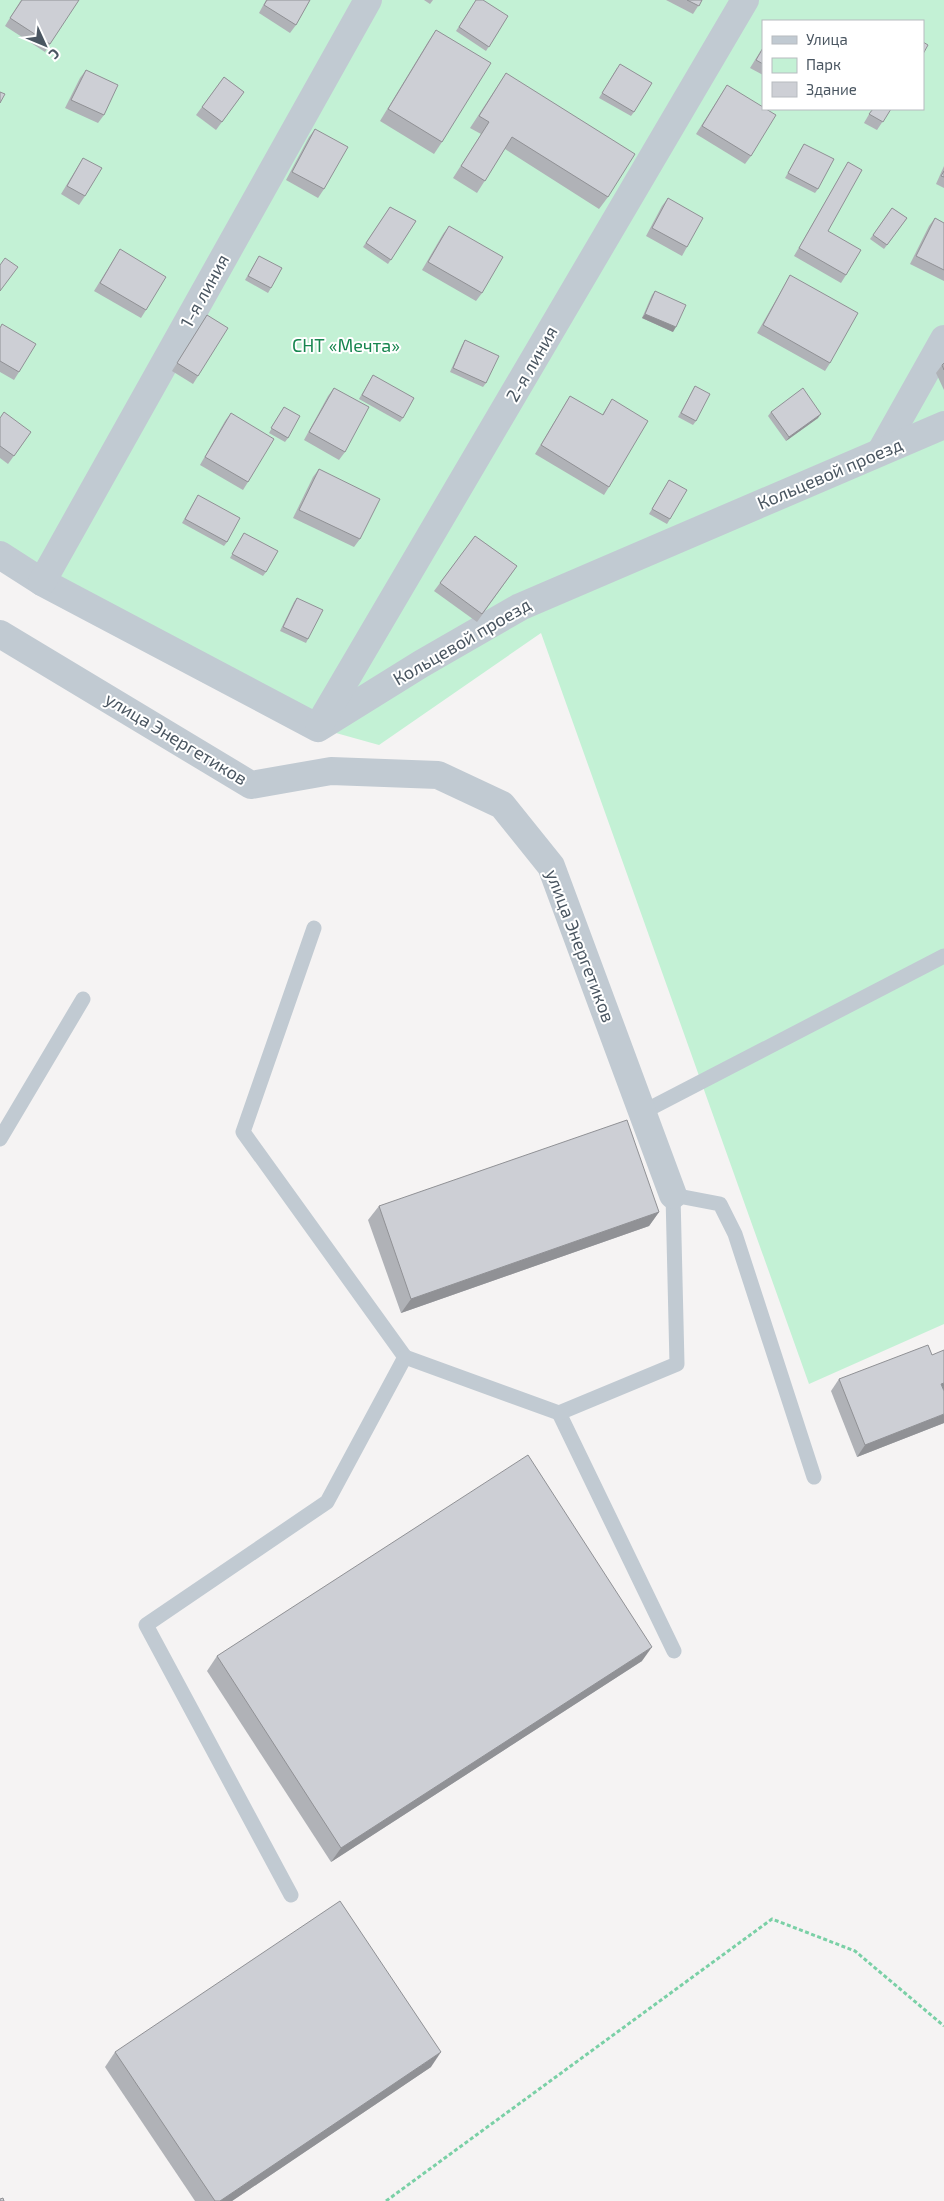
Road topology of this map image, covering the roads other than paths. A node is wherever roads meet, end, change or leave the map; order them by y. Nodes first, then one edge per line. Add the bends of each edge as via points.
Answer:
1 (368, 0) edge
2 (745, 0) edge
3 (944, 339) edge
4 (944, 426) edge
5 (881, 451) junction
6 (0, 555) edge
7 (42, 582) junction
8 (0, 634) edge
9 (318, 728) junction
10 (314, 928) dead end
11 (944, 956) edge
12 (82, 999) dead end
13 (643, 1112) junction
14 (0, 1139) edge
15 (673, 1195) junction
16 (405, 1357) junction
17 (559, 1413) junction
18 (814, 1477) dead end
19 (674, 1651) dead end
20 (291, 1895) dead end

1 - 7 street, 1-я линия
2 - 9 street, 2-я линия
3 - 5 street
4 - 5 street, Кольцевой проезд
5 - 9 street, Кольцевой проезд via 520,607
6 - 7 street
7 - 9 street
8 - 13 street, улица Энергетиков via 251,785 332,771 438,776 502,805 551,866
10 - 16 lane via 243,1132
11 - 13 lane
12 - 14 lane
13 - 15 street, улица Энергетиков
15 - 17 lane via 677,1364
15 - 18 lane via 720,1204 735,1234
16 - 17 lane
16 - 20 lane via 327,1502 146,1625
17 - 19 lane

